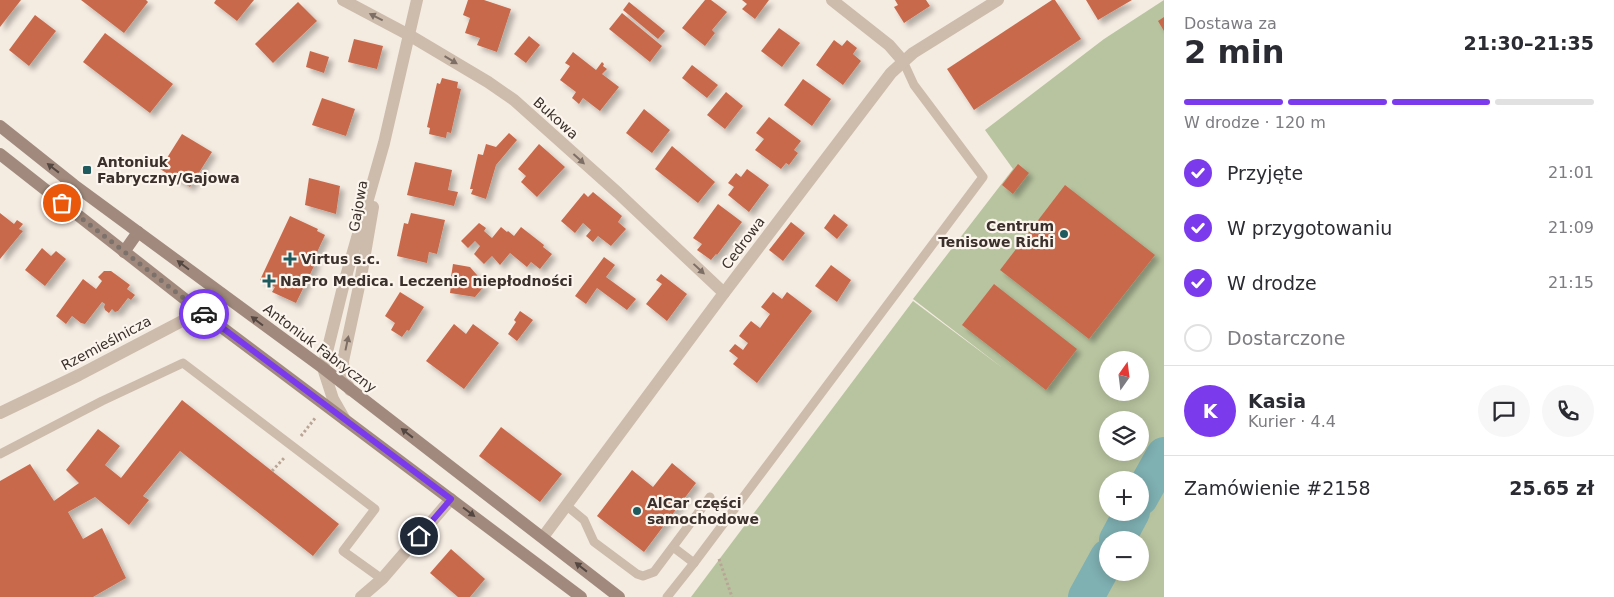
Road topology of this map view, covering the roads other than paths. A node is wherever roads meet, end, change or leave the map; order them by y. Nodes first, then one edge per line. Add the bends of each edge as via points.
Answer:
1 (342, 0) edge
2 (417, 0) edge
3 (832, 0) edge
4 (998, 0) edge
5 (409, 34) junction
6 (902, 61) junction
7 (0, 126) edge
8 (384, 143) junction
9 (0, 154) edge
10 (138, 232) junction
11 (124, 252) junction
12 (724, 293) junction
13 (222, 294) junction
14 (200, 311) junction
15 (323, 368) junction
16 (350, 390) junction
17 (0, 413) edge
18 (345, 420) junction
19 (0, 454) edge
20 (710, 497) dead end
21 (451, 499) junction
22 (566, 506) junction
23 (543, 537) junction
24 (673, 547) junction
25 (694, 563) junction
26 (382, 579) junction
27 (361, 597) edge
28 (581, 597) edge
29 (619, 597) edge
30 (667, 597) edge

5 -> 1 street, Bukowa
2 - 5 street, Gajowa
3 - 6 street via 890,45
4 - 6 street, Cedrowa
5 - 8 street, Gajowa
5 -> 12 street, Bukowa via 514,100
6 - 12 street, Cedrowa
6 - 25 lane via 914,85 983,177
10 -> 7 main road, Antoniuk Fabryczny
8 - 15 street, Gajowa
16 -> 8 street, Gajowa via 344,376 343,361
9 - 11 main road
10 - 11 main road
13 -> 10 main road, Antoniuk Fabryczny
11 - 14 main road
12 - 22 street, Cedrowa
13 - 14 street, Rzemieślnicza
15 -> 13 main road, Antoniuk Fabryczny
14 - 17 street, Rzemieślnicza
14 - 18 main road
15 - 16 main road, Antoniuk Fabryczny
15 - 18 street via 333,399
23 -> 16 main road, Antoniuk Fabryczny
18 - 21 main road
19 - 26 lane via 183,363 375,509 344,551
20 - 24 lane
21 - 26 street
21 -> 28 main road
22 - 23 street, Cedrowa
22 - 24 lane via 584,520 594,542 637,574 643,576 654,572
29 -> 23 main road, Antoniuk Fabryczny
24 - 25 lane
25 - 30 lane
26 - 27 street

